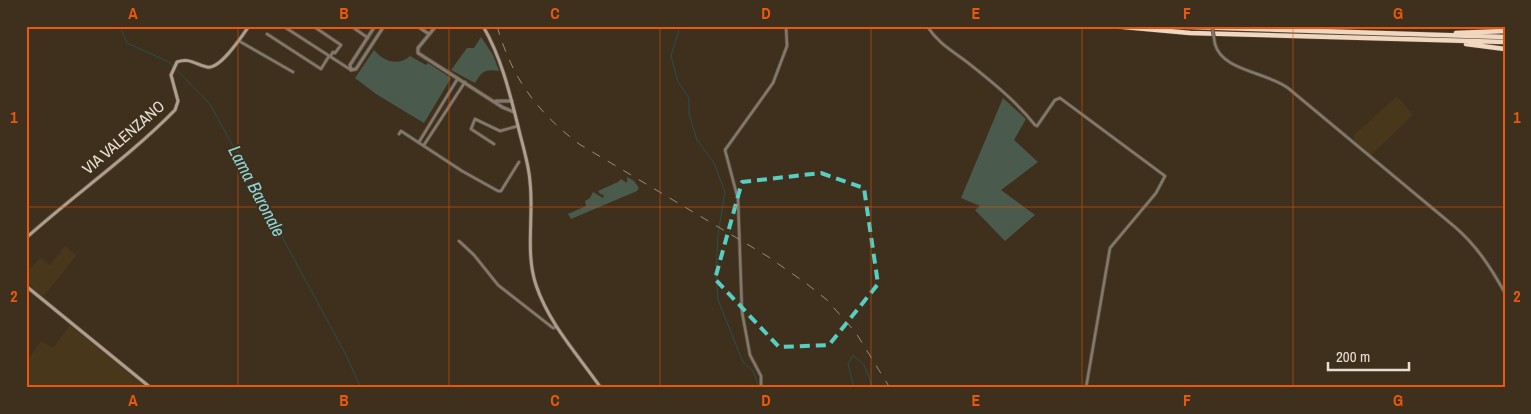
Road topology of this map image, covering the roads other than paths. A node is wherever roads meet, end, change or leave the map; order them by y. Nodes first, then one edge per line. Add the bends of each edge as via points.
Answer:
1 (249, 26) edge
2 (283, 26) edge
3 (313, 26) edge
4 (351, 26) edge
5 (375, 26) edge
6 (384, 26) edge
7 (417, 26) edge
8 (436, 26) edge
9 (483, 26) edge
10 (786, 26) edge
11 (927, 26) edge
12 (1113, 26) edge
13 (1162, 26) edge
14 (1212, 26) edge
15 (1505, 32) edge
16 (267, 34) dead end
17 (429, 34) junction
18 (1400, 34) junction
19 (1505, 37) edge
20 (368, 38) junction
21 (238, 40) junction
22 (1432, 40) junction
23 (1505, 42) edge
24 (1505, 49) edge
25 (330, 56) junction
26 (351, 70) junction
27 (293, 72) dead end
28 (458, 78) junction
29 (465, 82) junction
30 (510, 92) junction
31 (494, 101) junction
32 (503, 102) junction
33 (512, 102) junction
34 (502, 107) junction
35 (515, 112) junction
36 (518, 126) junction
37 (399, 134) dead end
38 (419, 142) junction
39 (494, 144) dead end
40 (424, 146) junction
41 (518, 162) dead end
42 (26, 238) edge
43 (459, 241) dead end
44 (26, 286) edge
45 (1505, 293) edge
46 (556, 327) junction
47 (151, 388) edge
48 (601, 388) edge
49 (760, 388) edge
50 (1086, 388) edge

1 - 21 main road, VIA VALENZANO
2 - 25 street
3 - 25 street via 341,45
4 - 20 street
5 - 20 street
6 - 26 street via 356,69
7 - 17 street
8 - 17 street
9 - 30 main road via 500,60
10 - 49 street via 787,46 772,83 725,150 738,199 742,312 750,355 761,376
11 - 50 street via 937,40 1016,104 1035,125 1060,98 1165,176 1156,192 1110,248
12 - 22 highway via 1190,33
13 - 18 highway
14 - 45 street, bridge via 1217,52 1225,61 1288,88 1470,240
15 - 18 highway
16 - 25 street via 321,69
17 - 28 street via 417,51
18 - 19 highway
20 - 26 street via 350,65
21 - 27 street
21 - 42 main road, VIA VALENZANO via 214,66 182,60 173,67 171,75 178,102 175,110
22 - 23 highway
22 - 24 highway
25 - 26 street
28 - 29 street
28 - 38 street
29 - 31 street
29 - 40 street
30 - 32 street
30 - 33 main road
31 - 32 street
31 - 34 street
32 - 33 street
33 - 34 street
33 - 35 main road
34 - 35 street
35 - 36 main road
36 - 39 street via 500,131 475,118 471,129
36 - 46 main road via 530,182 530,248 534,276 539,294
37 - 38 street via 401,131
38 - 40 street
40 - 41 street via 498,191
43 - 46 street via 498,285 553,328
44 - 47 main road
46 - 48 main road

